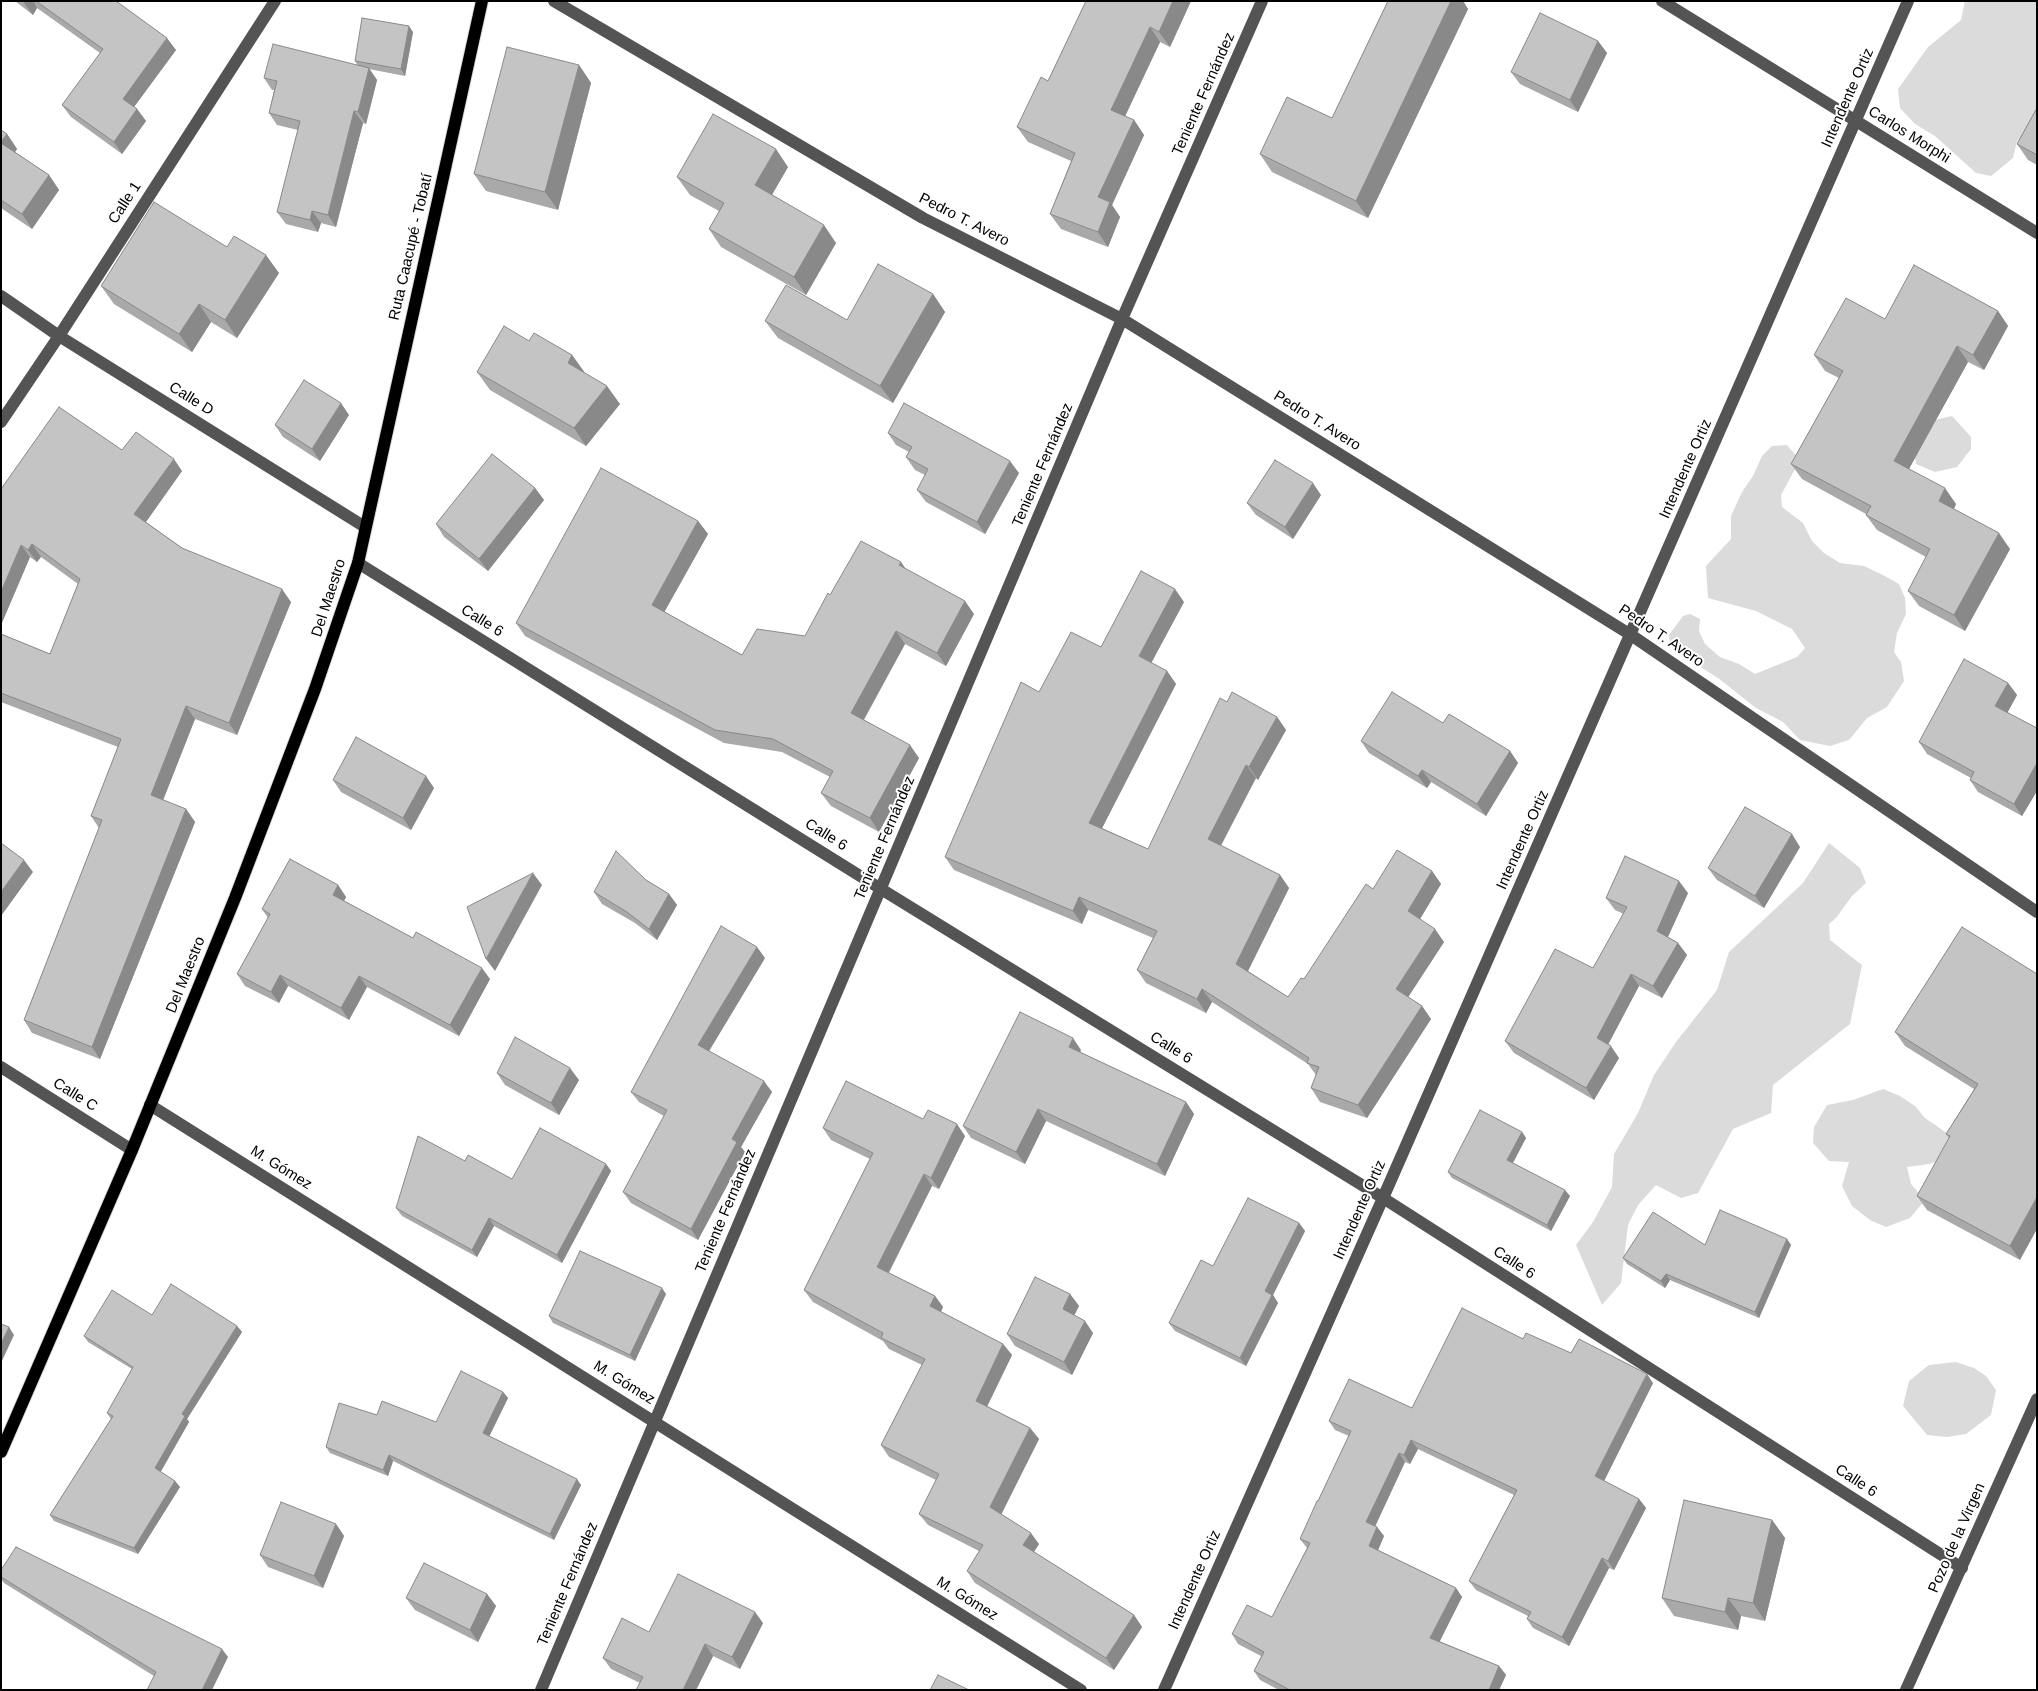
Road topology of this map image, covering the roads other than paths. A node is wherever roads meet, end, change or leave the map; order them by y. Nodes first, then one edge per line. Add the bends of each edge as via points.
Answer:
1 (275, 1) edge
2 (482, 1) edge
3 (554, 1) edge
4 (1262, 1) edge
5 (1662, 1) edge
6 (1908, 1) edge
7 (1856, 121) junction
8 (2037, 233) edge
9 (1, 296) edge
10 (1122, 319) junction
11 (60, 336) junction
12 (1, 422) edge
13 (371, 500) joint
14 (365, 527) junction
15 (358, 563) junction
16 (1631, 635) junction
17 (881, 889) junction
18 (2037, 912) edge
19 (1, 1067) edge
20 (150, 1105) junction
21 (132, 1150) junction
22 (1383, 1198) junction
23 (2037, 1399) edge
24 (655, 1421) junction
25 (1, 1452) edge
26 (1962, 1568) junction
27 (541, 1690) edge
28 (1080, 1690) edge
29 (1164, 1690) edge
30 (1906, 1690) edge

1 - 11 street, Calle 1
2 - 13 main road, Ruta Caacupé - Tobatí
3 - 10 street, Pedro T. Avero via 923,218
4 - 10 street, Teniente Fernández
5 - 7 street, Carlos Morphi
6 - 7 street, Intendente Ortiz
7 - 8 street, Carlos Morphi
7 - 16 street, Intendente Ortiz
9 - 11 street, Calle D
10 - 16 street, Pedro T. Avero
10 - 17 street, Teniente Fernández
11 - 12 street, Calle 1
11 - 14 street, Calle D
13 - 14 main road, Del Maestro
14 - 15 main road, Del Maestro
15 - 17 street, Calle 6
15 - 20 main road, Del Maestro via 260,834
16 - 18 street, Pedro T. Avero
16 - 22 street, Intendente Ortiz
17 - 22 street, Calle 6
17 - 24 street, Teniente Fernández
19 - 21 street, Calle C
20 - 21 main road, Del Maestro
20 - 24 street, M. Gómez
21 - 25 main road, Del Maestro
22 - 26 street, Calle 6
22 - 29 street, Intendente Ortiz
23 - 26 street, Pozo de la Virgen
24 - 27 street, Teniente Fernández
24 - 28 street, M. Gómez
26 - 30 street, Pozo de la Virgen

